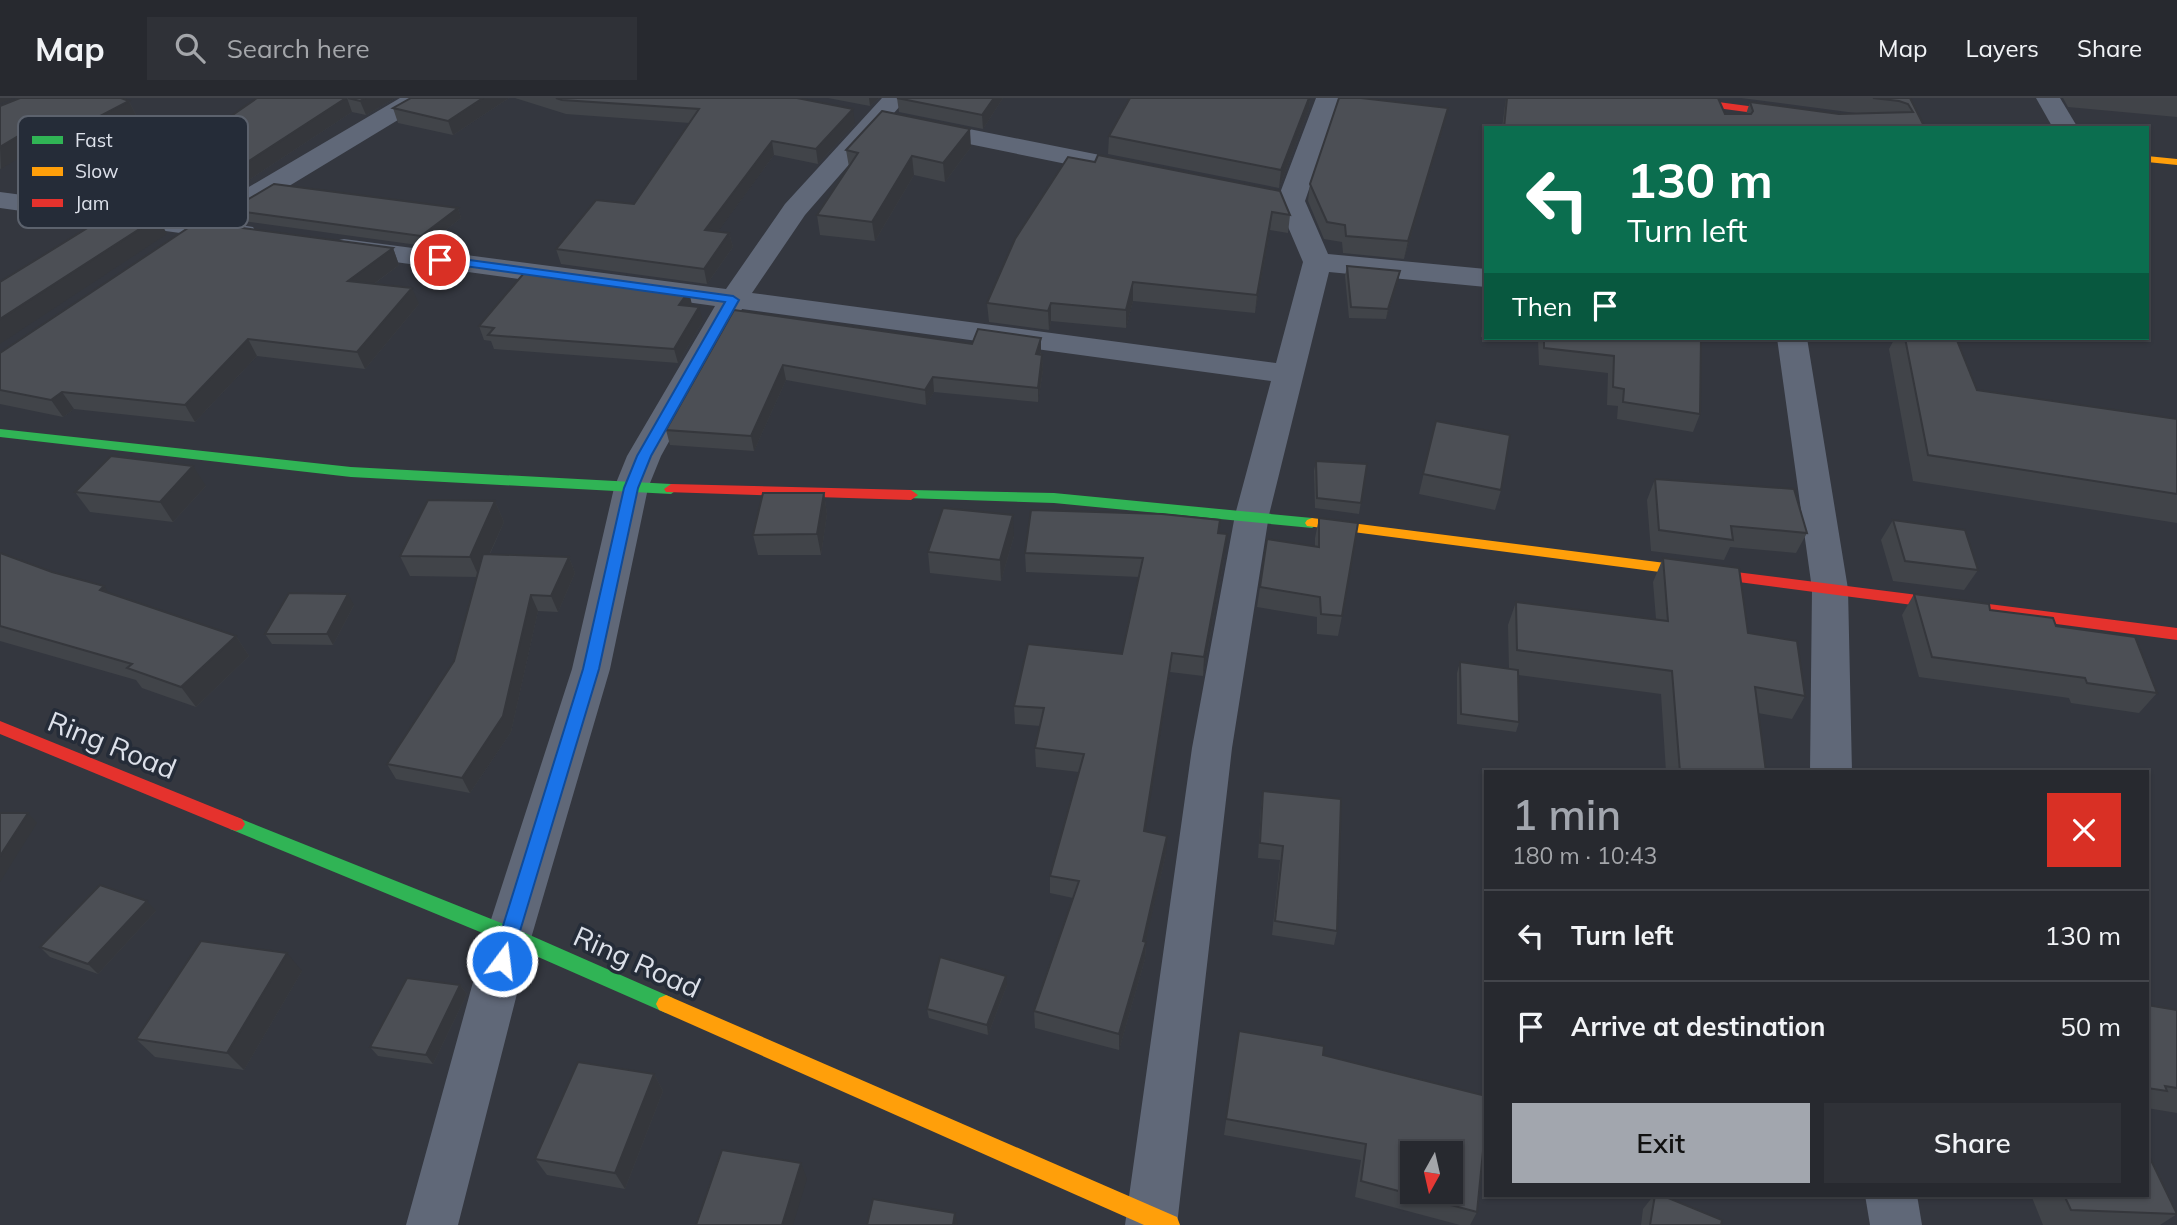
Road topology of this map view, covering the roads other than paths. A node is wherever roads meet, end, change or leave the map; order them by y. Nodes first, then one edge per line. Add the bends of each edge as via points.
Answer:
1 (416, 98) edge
2 (1328, 98) edge
3 (1665, 98) edge
4 (2048, 98) edge
5 (874, 110) edge
6 (1729, 117) edge
7 (1862, 126) edge
8 (2065, 126) edge
9 (2149, 159) edge
10 (2177, 163) edge
11 (1171, 177) edge
12 (248, 198) edge
13 (0, 200) edge
14 (18, 202) edge
15 (198, 228) edge
16 (207, 228) edge
17 (267, 236) edge
18 (320, 243) edge
19 (167, 249) edge
20 (1317, 262) junction
21 (1484, 278) edge
22 (733, 300) junction
23 (1792, 340) edge
24 (1289, 374) junction
25 (0, 433) edge
26 (631, 488) junction
27 (1252, 515) junction
28 (1830, 589) junction
29 (2177, 635) edge
30 (0, 727) edge
31 (1830, 770) edge
32 (509, 935) junction
33 (1891, 1197) edge
34 (1157, 1222) edge
35 (432, 1225) edge
36 (1896, 1225) edge

1 - 12 street
2 - 20 street via 1278,198
3 - 6 main road
4 - 8 street
5 - 11 street
5 - 22 street via 795,210
6 - 7 main road
9 - 10 main road
13 - 14 street
15 - 19 street
16 - 17 street
18 - 22 street
20 - 21 street
20 - 24 street
22 - 24 street
22 - 26 street via 644,456
23 - 28 street
24 - 27 street
25 - 26 main road via 351,472
26 - 27 main road via 1054,498
26 - 32 street via 591,669
27 - 28 main road
27 - 34 street via 1212,748
28 - 29 main road
28 - 31 street
30 - 32 main road, Ring Road
32 - 34 main road, Ring Road
32 - 35 street
33 - 36 street

